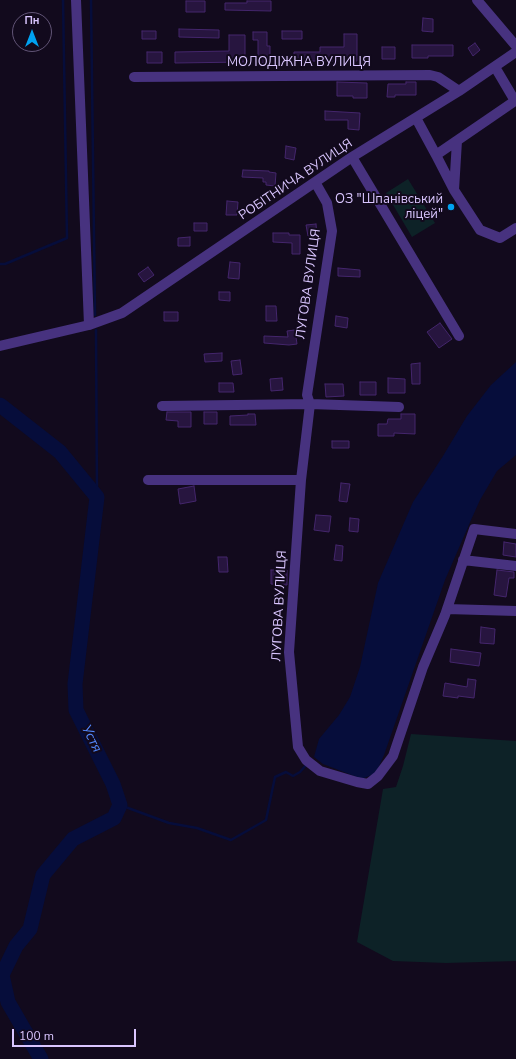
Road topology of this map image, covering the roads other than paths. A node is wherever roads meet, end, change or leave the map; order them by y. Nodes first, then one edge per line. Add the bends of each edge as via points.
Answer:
1 (76, 0) edge
2 (477, 0) edge
3 (516, 46) edge
4 (516, 52) edge
5 (495, 67) junction
6 (134, 77) dead end
7 (459, 91) junction
8 (516, 102) edge
9 (416, 118) junction
10 (457, 141) junction
11 (436, 155) junction
12 (352, 157) junction
13 (315, 182) junction
14 (454, 190) junction
15 (516, 228) edge
16 (89, 325) junction
17 (459, 336) dead end
18 (0, 346) edge
19 (310, 404) junction
20 (162, 406) dead end
21 (399, 407) dead end
22 (148, 480) dead end
23 (301, 480) junction
24 (516, 534) edge
25 (463, 560) junction
26 (516, 566) edge
27 (447, 609) junction
28 (516, 611) edge

1 - 16 street
2 - 3 street
4 - 5 street, РОБІТНИЧА ВУЛИЦЯ
5 - 7 street, РОБІТНИЧА ВУЛИЦЯ
5 - 8 street
6 - 7 street, МОЛОДІЖНА ВУЛИЦЯ via 430,75 438,77
7 - 9 street, РОБІТНИЧА ВУЛИЦЯ
8 - 10 street
9 - 11 street
9 - 12 street, РОБІТНИЧА ВУЛИЦЯ
10 - 11 street
10 - 14 street
11 - 14 street
12 - 13 street, РОБІТНИЧА ВУЛИЦЯ
12 - 17 street
13 - 16 street, РОБІТНИЧА ВУЛИЦЯ via 122,313
13 - 19 street, ЛУГОВА ВУЛИЦЯ via 327,203 332,231 307,395
14 - 15 street via 480,230 500,238
16 - 18 street, РОБІТНИЧА ВУЛИЦЯ
19 - 20 street
19 - 21 street
19 - 23 street, ЛУГОВА ВУЛИЦЯ
22 - 23 street
23 - 27 street, ЛУГОВА ВУЛИЦЯ via 289,652 298,747 306,760 320,771 357,782 368,784 378,776 393,756 423,667
24 - 25 street, ЛУГОВА ВУЛИЦЯ via 474,529
25 - 26 street
25 - 27 street, ЛУГОВА ВУЛИЦЯ
27 - 28 street

